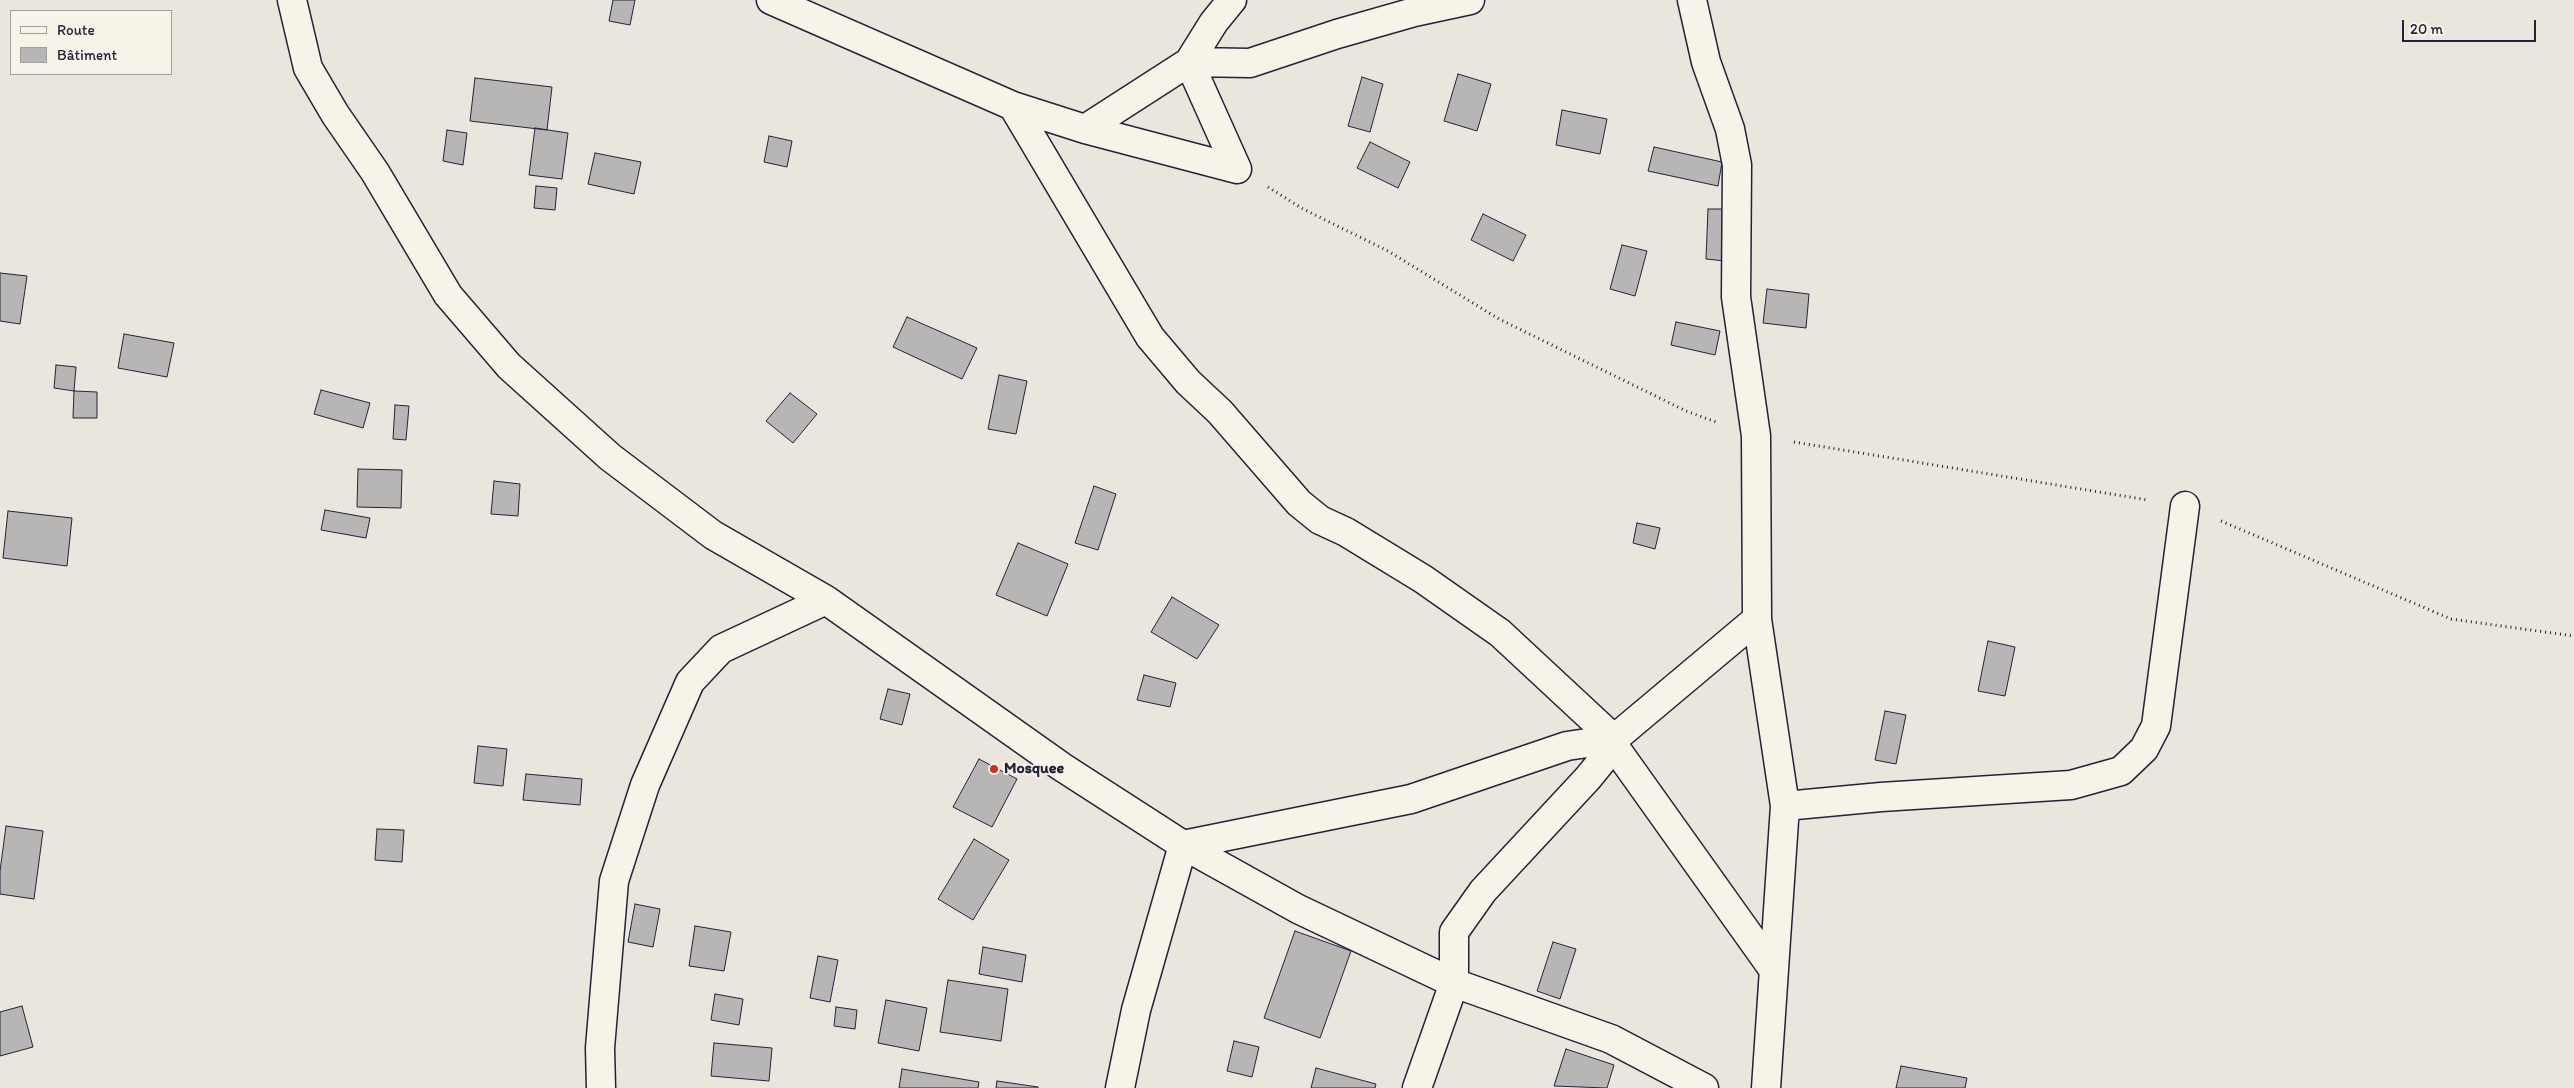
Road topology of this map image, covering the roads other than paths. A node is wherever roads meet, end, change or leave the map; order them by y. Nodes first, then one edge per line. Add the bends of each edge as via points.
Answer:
1 (292, 0) edge
2 (771, 0) edge
3 (1232, 0) edge
4 (1470, 0) edge
5 (1692, 0) edge
6 (1189, 62) junction
7 (1013, 106) junction
8 (1086, 129) junction
9 (2186, 506) road end
10 (826, 600) junction
11 (1757, 619) junction
12 (1614, 743) junction
13 (1785, 806) junction
14 (1183, 845) junction
15 (1773, 969) junction
16 (1454, 983) junction
17 (601, 1088) edge
18 (1120, 1088) edge
19 (1417, 1088) edge
20 (1704, 1088) edge
21 (1766, 1088) edge

1 - 10 street via 308,68 335,114 380,180 448,295 509,366 610,457 713,534
2 - 7 street
3 - 6 street
4 - 6 street via 1337,34 1250,63
5 - 11 street via 1706,62 1730,129 1737,166 1736,297 1756,436
6 - 8 street
6 - 8 street via 1236,169
7 - 8 street
7 - 12 street via 1150,336 1299,503 1320,520 1346,532 1423,579 1500,633
9 - 13 street via 2156,726 2144,749 2120,771 2071,785
10 - 14 street via 1062,767
10 - 17 street via 721,650 690,682 645,786 614,881 600,1048
11 - 12 street
11 - 13 street
12 - 14 street via 1567,746 1412,799
12 - 15 street
12 - 16 street via 1588,778 1483,891 1454,932
13 - 15 street
14 - 16 street via 1298,909
14 - 18 street via 1136,1010
15 - 21 street
16 - 19 street
16 - 20 street via 1612,1039

